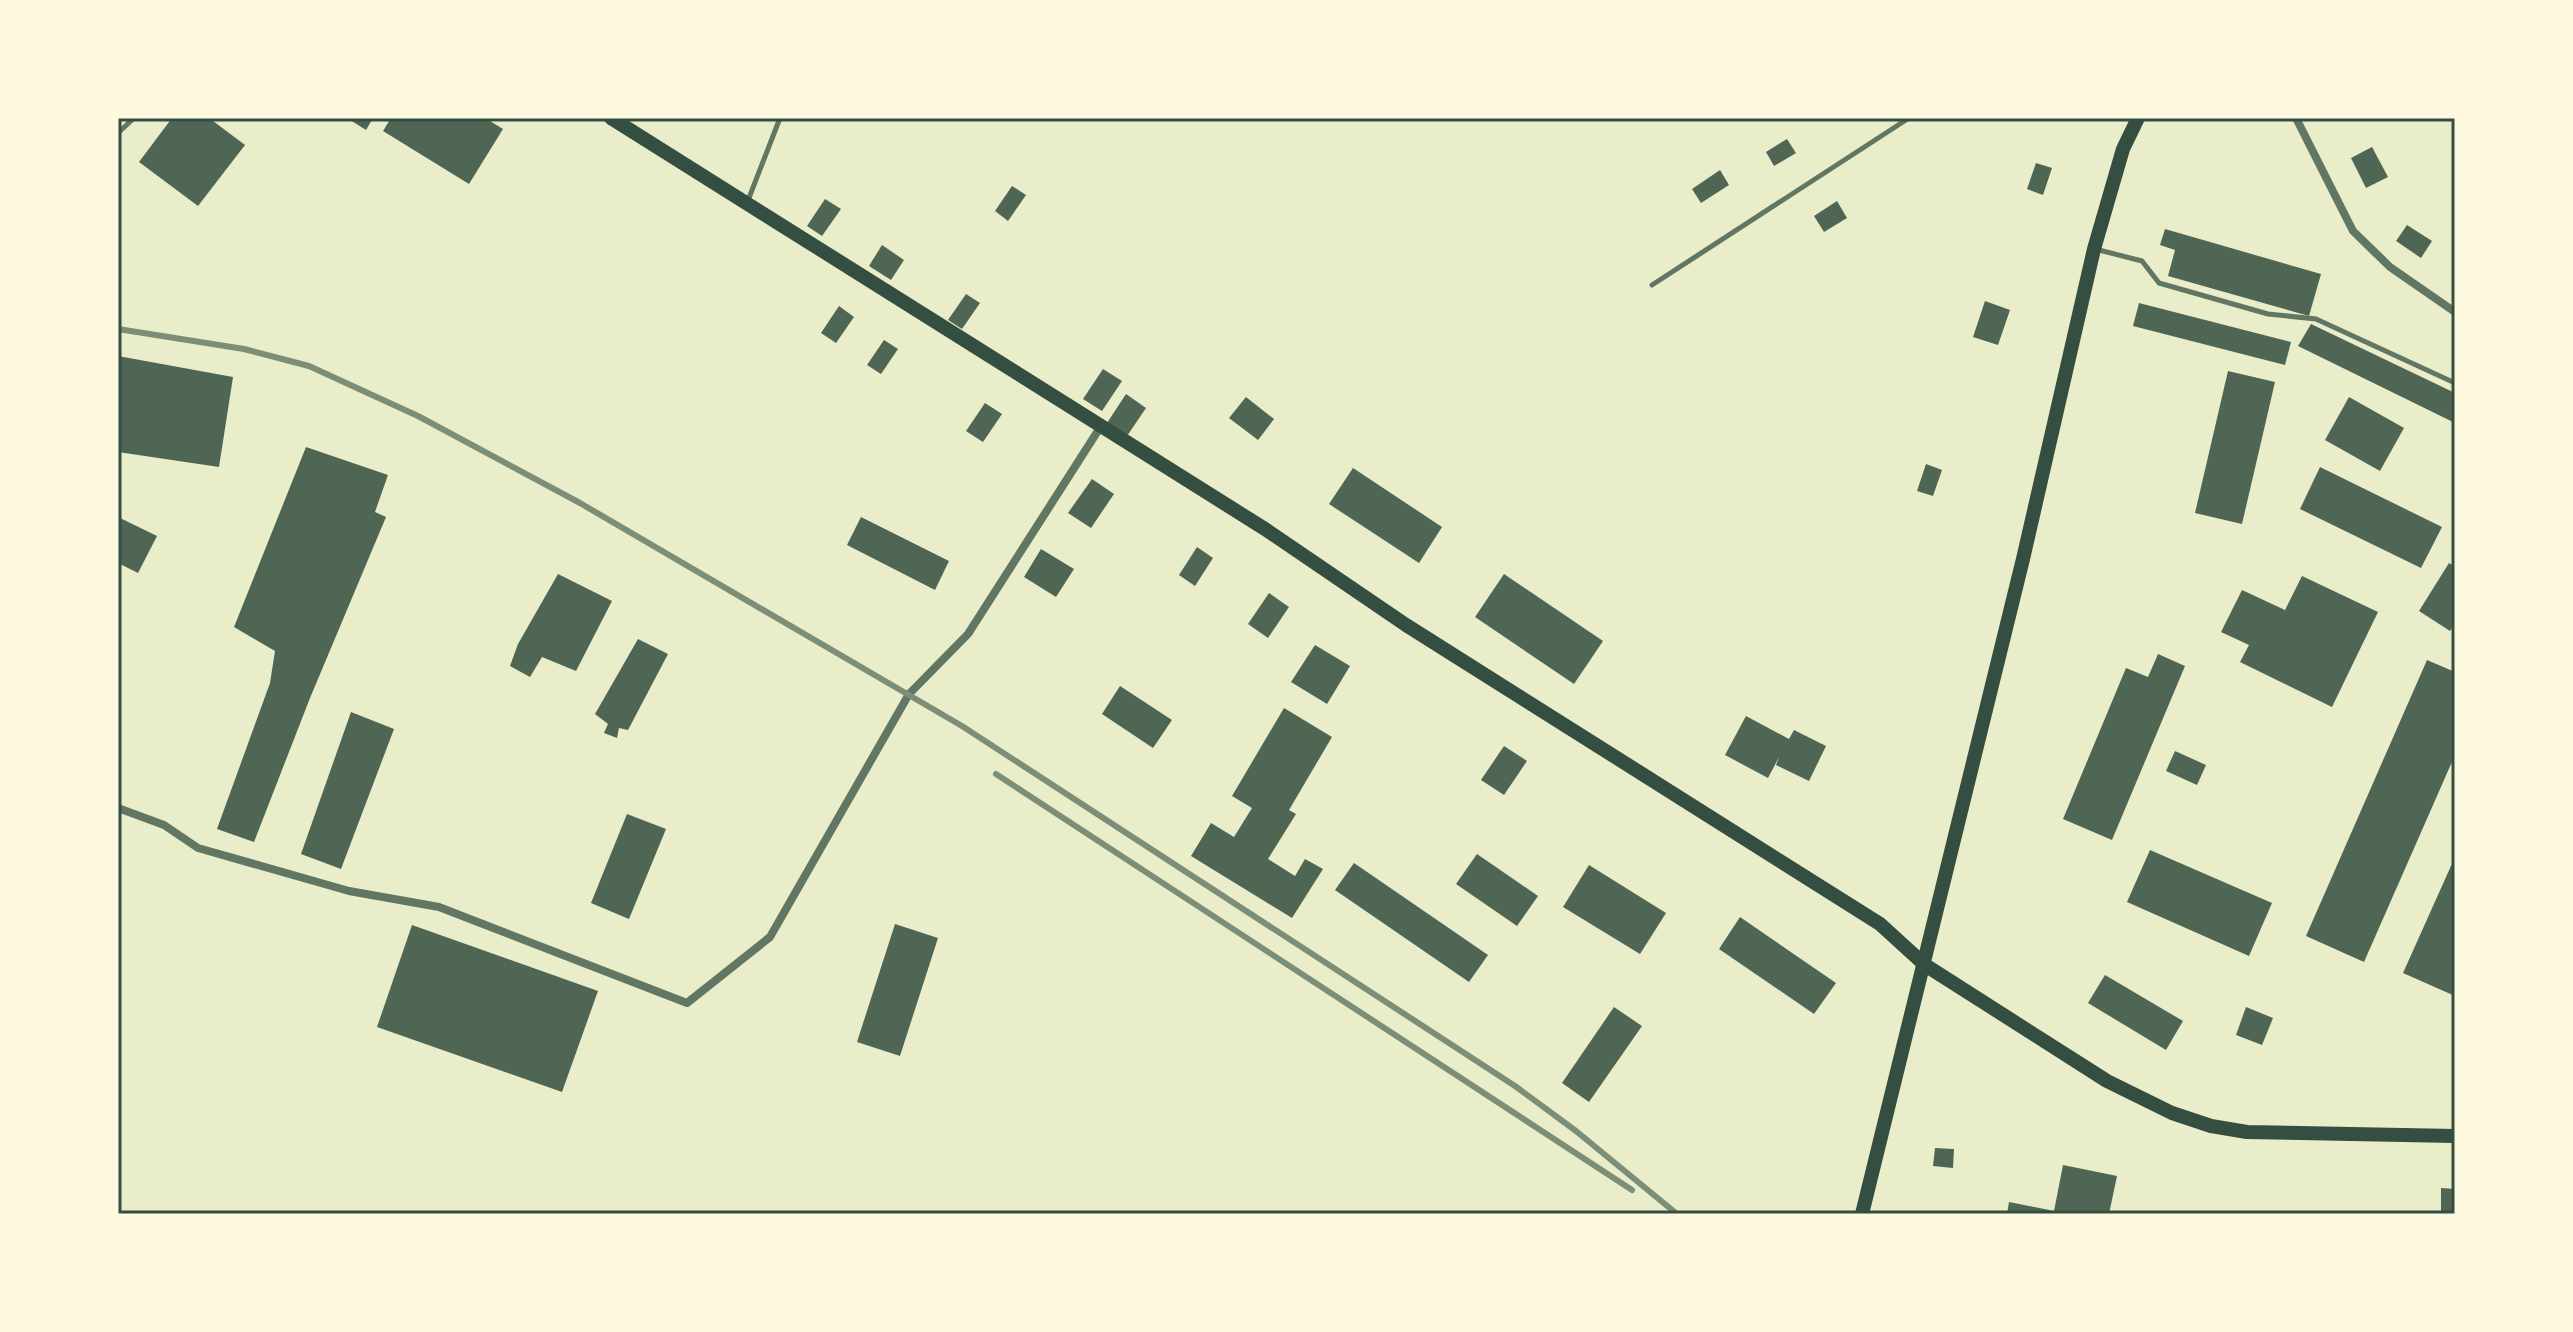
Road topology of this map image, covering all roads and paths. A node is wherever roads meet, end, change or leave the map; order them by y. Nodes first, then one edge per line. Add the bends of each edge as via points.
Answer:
1 (134, 118) edge
2 (611, 118) edge
3 (780, 118) edge
4 (1909, 118) edge
5 (2138, 118) edge
6 (2296, 118) edge
7 (627, 122) edge
8 (118, 133) edge
9 (747, 204) junction
10 (2094, 249) junction
11 (1652, 285) dead end
12 (2455, 312) edge
13 (2455, 383) edge
14 (1101, 426) junction
15 (118, 808) edge
16 (1925, 965) junction
17 (2455, 1136) edge
18 (1862, 1214) edge

1 - 8 lane
2 - 7 main road
3 - 9 lane
4 - 11 lane
5 - 10 main road via 2123,149
6 - 12 street via 2353,231 2390,267
7 - 9 main road
9 - 14 main road
10 - 13 lane via 2142,261 2159,283 2268,314 2316,319
10 - 16 main road
14 - 15 street via 968,634 909,694 770,937 687,1003 439,907 349,891 198,848 164,825
14 - 16 main road via 1880,924
16 - 17 main road via 2107,1081 2198,1122 2247,1132
16 - 18 main road

